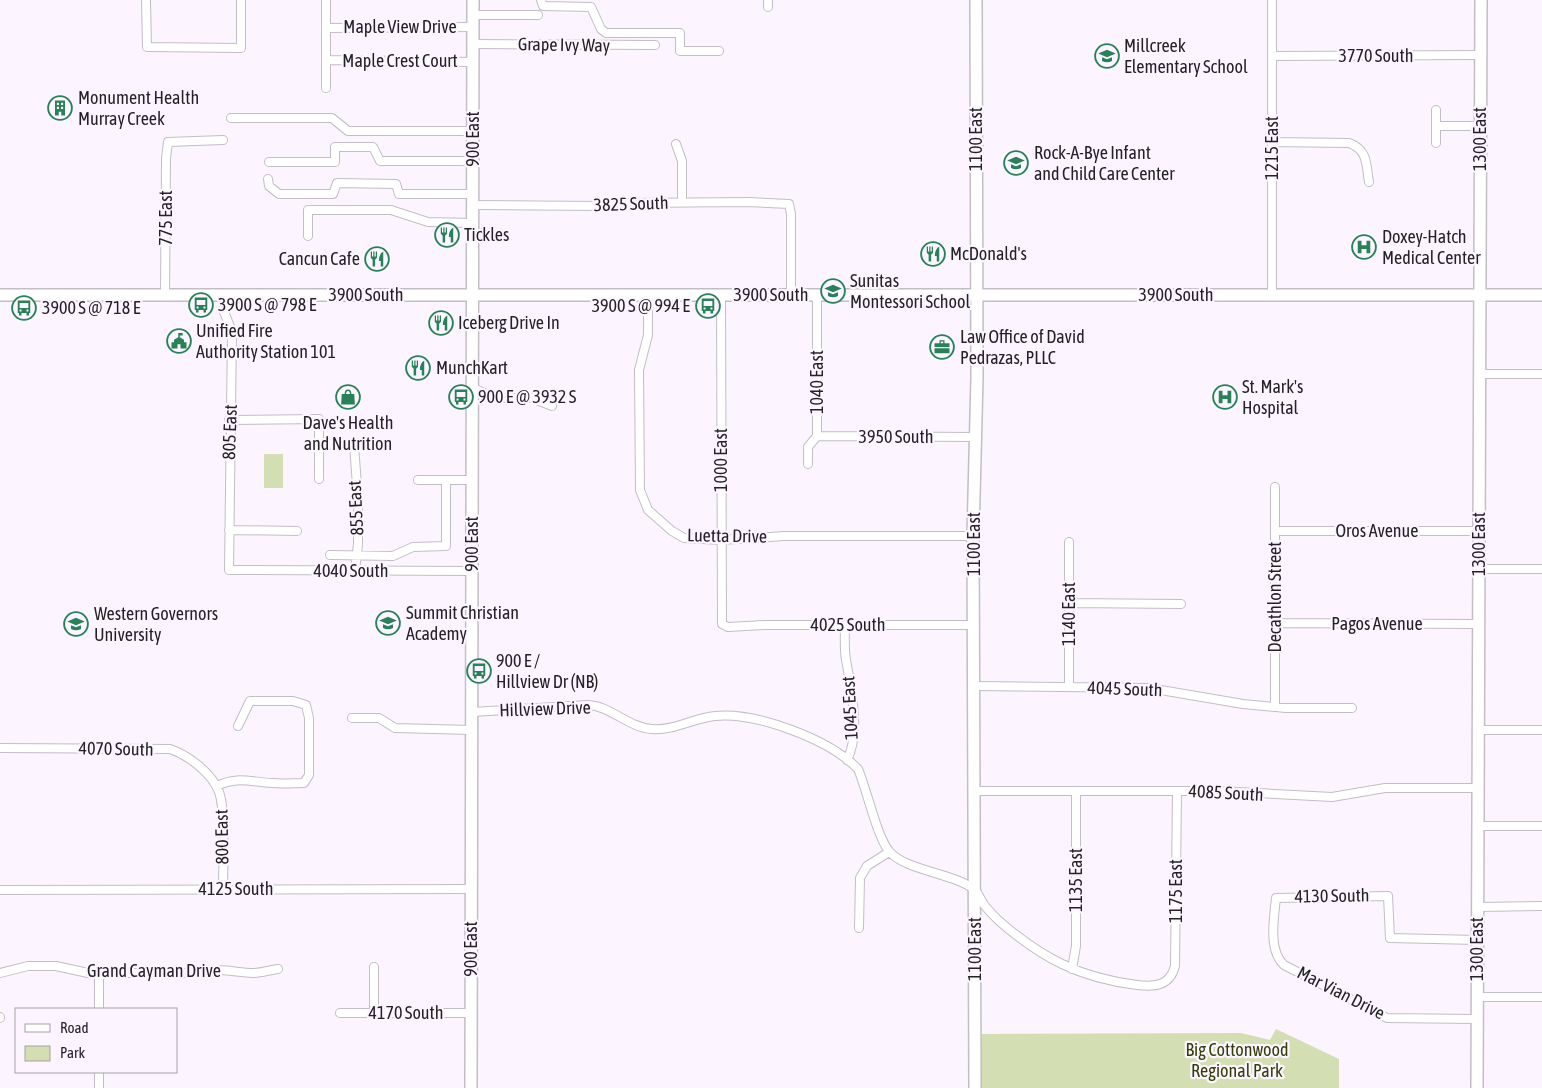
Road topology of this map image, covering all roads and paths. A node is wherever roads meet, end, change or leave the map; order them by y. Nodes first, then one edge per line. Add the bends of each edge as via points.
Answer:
1 (146, 0) edge
2 (241, 0) edge
3 (326, 0) edge
4 (473, 0) edge
5 (542, 0) edge
6 (976, 0) edge
7 (1272, 0) edge
8 (1481, 0) edge
9 (473, 15) junction
10 (538, 15) dead end
11 (473, 27) junction
12 (326, 28) junction
13 (473, 44) junction
14 (654, 46) dead end
15 (719, 51) dead end
16 (1480, 55) junction
17 (1272, 56) junction
18 (326, 60) junction
19 (473, 62) junction
20 (326, 88) dead end
21 (1436, 110) dead end
22 (231, 118) dead end
23 (1436, 126) junction
24 (1480, 126) junction
25 (473, 131) junction
26 (223, 140) dead end
27 (1272, 142) junction
28 (1436, 143) dead end
29 (676, 144) dead end
30 (472, 161) junction
31 (269, 162) dead end
32 (268, 179) dead end
33 (1369, 182) dead end
34 (473, 199) junction
35 (682, 202) junction
36 (473, 223) junction
37 (308, 236) dead end
38 (1480, 294) junction
39 (0, 295) edge
40 (166, 295) junction
41 (224, 295) junction
42 (473, 295) junction
43 (648, 295) junction
44 (721, 295) junction
45 (791, 295) junction
46 (817, 295) junction
47 (977, 295) junction
48 (1272, 295) junction
49 (1542, 295) edge
50 (1479, 374) junction
51 (1542, 374) edge
52 (472, 388) junction
53 (552, 406) dead end
54 (229, 420) junction
55 (817, 436) junction
56 (975, 437) junction
57 (319, 444) junction
58 (808, 464) dead end
59 (319, 478) dead end
60 (418, 480) dead end
61 (446, 480) junction
62 (473, 480) junction
63 (1276, 487) dead end
64 (229, 530) junction
65 (297, 531) dead end
66 (1276, 531) junction
67 (1479, 531) junction
68 (973, 536) junction
69 (721, 540) junction
70 (1069, 542) dead end
71 (330, 555) dead end
72 (355, 556) junction
73 (1478, 569) junction
74 (1542, 569) edge
75 (229, 570) joint
76 (355, 570) junction
77 (472, 571) junction
78 (1070, 603) junction
79 (1181, 604) dead end
80 (1275, 623) junction
81 (722, 624) joint
82 (1478, 624) junction
83 (845, 625) junction
84 (974, 625) junction
85 (974, 686) junction
86 (1069, 686) junction
87 (1276, 707) junction
88 (1352, 708) dead end
89 (472, 712) junction
90 (352, 718) dead end
91 (238, 726) dead end
92 (472, 730) junction
93 (1478, 730) junction
94 (1542, 730) edge
95 (0, 748) edge
96 (848, 760) junction
97 (217, 786) junction
98 (1478, 788) junction
99 (974, 791) junction
100 (1076, 791) junction
101 (1177, 791) junction
102 (1478, 826) junction
103 (1542, 826) edge
104 (889, 852) junction
105 (223, 889) junction
106 (472, 889) junction
107 (0, 890) edge
108 (976, 891) junction
109 (1542, 906) edge
110 (1477, 907) junction
111 (860, 928) dead end
112 (1477, 940) junction
113 (1274, 950) joint
114 (374, 967) dead end
115 (278, 969) dead end
116 (1072, 969) junction
117 (0, 973) edge
118 (98, 974) junction
119 (1477, 997) junction
120 (1542, 997) edge
121 (98, 1008) edge
122 (374, 1013) junction
123 (471, 1013) junction
124 (340, 1014) dead end
125 (1477, 1018) junction
126 (99, 1073) edge
127 (99, 1088) edge
128 (471, 1088) edge
129 (975, 1088) edge
130 (1477, 1088) edge

1 - 2 street via 147,47 241,48
3 - 12 street, Maple View Drive
4 - 9 main road, 900 East
5 - 15 street via 543,6 591,7 601,29 606,32 680,33 680,51
6 - 47 main road, 1100 East
7 - 17 street, 1215 East
8 - 16 main road, 1300 East
9 - 10 street
9 - 11 main road, 900 East
11 - 12 street, Maple View Drive
11 - 13 main road, 900 East
12 - 18 street, Maple View Drive
13 - 14 street, Grape Ivy Way
13 - 19 main road, 900 East
16 - 17 street, 3770 South
16 - 24 main road, 1300 East
17 - 27 street, 1215 East
18 - 19 street, Maple Crest Court
18 - 20 street, Maple View Drive
19 - 25 main road, 900 East
21 - 23 street
22 - 25 street via 332,118 348,131
23 - 24 street
23 - 28 street
24 - 38 main road, 1300 East
25 - 30 main road, 900 East
26 - 40 street, 775 East via 168,142
27 - 33 street via 1349,143 1359,147 1364,153
27 - 48 street, 1215 East
29 - 35 street via 682,161
30 - 31 street via 380,161 373,147 335,147 335,162
30 - 34 main road, 900 East
32 - 34 street, 3825 South via 269,186 278,194 333,194 337,183 396,184 399,194
34 - 35 street, 3825 South via 601,206
34 - 36 main road, 900 East
35 - 45 street, 3825 South via 789,204
36 - 37 street via 428,222 391,210 308,210
36 - 42 main road, 900 East
38 - 48 main road, 3900 South
38 - 49 main road, 3900 South
38 - 50 main road, 1300 East
39 - 40 main road, 3900 South
40 - 41 main road, 3900 South
41 - 42 main road, 3900 South
41 - 54 street, 805 East via 224,312 232,330 232,406
42 - 43 main road, 3900 South
42 - 52 main road, 900 East
43 - 44 main road, 3900 South
43 - 69 street, Luetta Drive via 648,336 640,361 639,378 639,480 643,502 658,520 684,538
44 - 45 main road, 3900 South
44 - 69 street, 1000 East
45 - 46 main road, 3900 South
46 - 47 main road, 3900 South
46 - 55 street, 1040 East
47 - 48 main road, 3900 South
47 - 56 main road, 1100 East
50 - 51 street
50 - 67 main road, 1300 East
52 - 53 street via 492,397 532,398
52 - 62 main road, 900 East
54 - 57 street via 319,419
54 - 64 street, 805 East
55 - 56 street, 3950 South
55 - 58 street, 1040 East via 808,447
56 - 68 main road, 1100 East
57 - 59 street
57 - 72 street, 855 East via 354,445 358,499
60 - 61 street
61 - 62 street
61 - 72 street via 446,546 413,547 398,555
62 - 77 main road, 900 East
63 - 66 street, Decathlon Street
64 - 65 street
64 - 75 street, 805 East
66 - 67 street, Oros Avenue
66 - 80 street, Decathlon Street
67 - 73 main road, 1300 East
68 - 69 street, Luetta Drive via 784,536
68 - 84 main road, 1100 East
69 - 81 street, 1000 East
70 - 78 street, 1140 East
71 - 72 street
72 - 76 street, 855 East
73 - 74 street
73 - 82 main road, 1300 East
75 - 76 street, 4040 South
76 - 77 street, 4040 South
77 - 89 main road, 900 East
78 - 79 street
78 - 86 street, 1140 East
80 - 82 street, Pagos Avenue
80 - 87 street, Decathlon Street
81 - 83 street, 4025 South via 728,627
82 - 93 main road, 1300 East
83 - 84 street, 4025 South
83 - 96 street, 1045 East via 846,660 852,686 853,745
84 - 85 main road, 1100 East
85 - 86 street, 4045 South
85 - 99 main road, 1100 East
86 - 87 street, 4045 South via 1168,689 1228,702
87 - 88 street, 4045 South
89 - 92 main road, 900 East
89 - 96 street, Hillview Drive via 594,705 635,725 655,730 714,716 735,717 799,732
90 - 92 street via 379,718 395,728
91 - 97 street via 250,701 293,701 306,705 309,775 304,783 233,780
92 - 106 main road, 900 East
93 - 94 street
93 - 98 main road, 1300 East
95 - 97 street, 4070 South via 170,750 190,758
96 - 104 street, Hillview Drive via 858,770
97 - 105 street, 800 East via 222,802
98 - 101 street, 4085 South via 1385,788 1332,797
98 - 102 main road, 1300 East
99 - 100 street, 4085 South
99 - 108 main road, 1100 East
100 - 101 street, 4085 South
100 - 116 street, 1135 East via 1076,946
101 - 116 street, 1175 East via 1175,966 1169,980 1150,986 1108,981
102 - 103 street
102 - 110 main road, 1300 East
104 - 108 street
104 - 111 street via 867,866 860,878
105 - 106 street, 4125 South
105 - 107 street, 4125 South
106 - 123 main road, 900 East
108 - 116 street via 985,906 1026,942
108 - 129 main road, 1100 East
109 - 110 street
110 - 112 main road, 1300 East
112 - 113 street, 4130 South via 1390,938 1388,896 1276,898
112 - 119 main road, 1300 East
113 - 125 street, Mar Vian Drive via 1284,964 1388,1018
114 - 122 street
115 - 118 street, Grand Cayman Drive via 257,973 235,973 219,968 205,973
117 - 118 street, Grand Cayman Drive via 28,966 56,966
118 - 121 street
119 - 120 street
119 - 125 main road, 1300 East
122 - 123 street, 4170 South
122 - 124 street, 4170 South
123 - 128 main road, 900 East
125 - 130 main road, 1300 East
126 - 127 street

